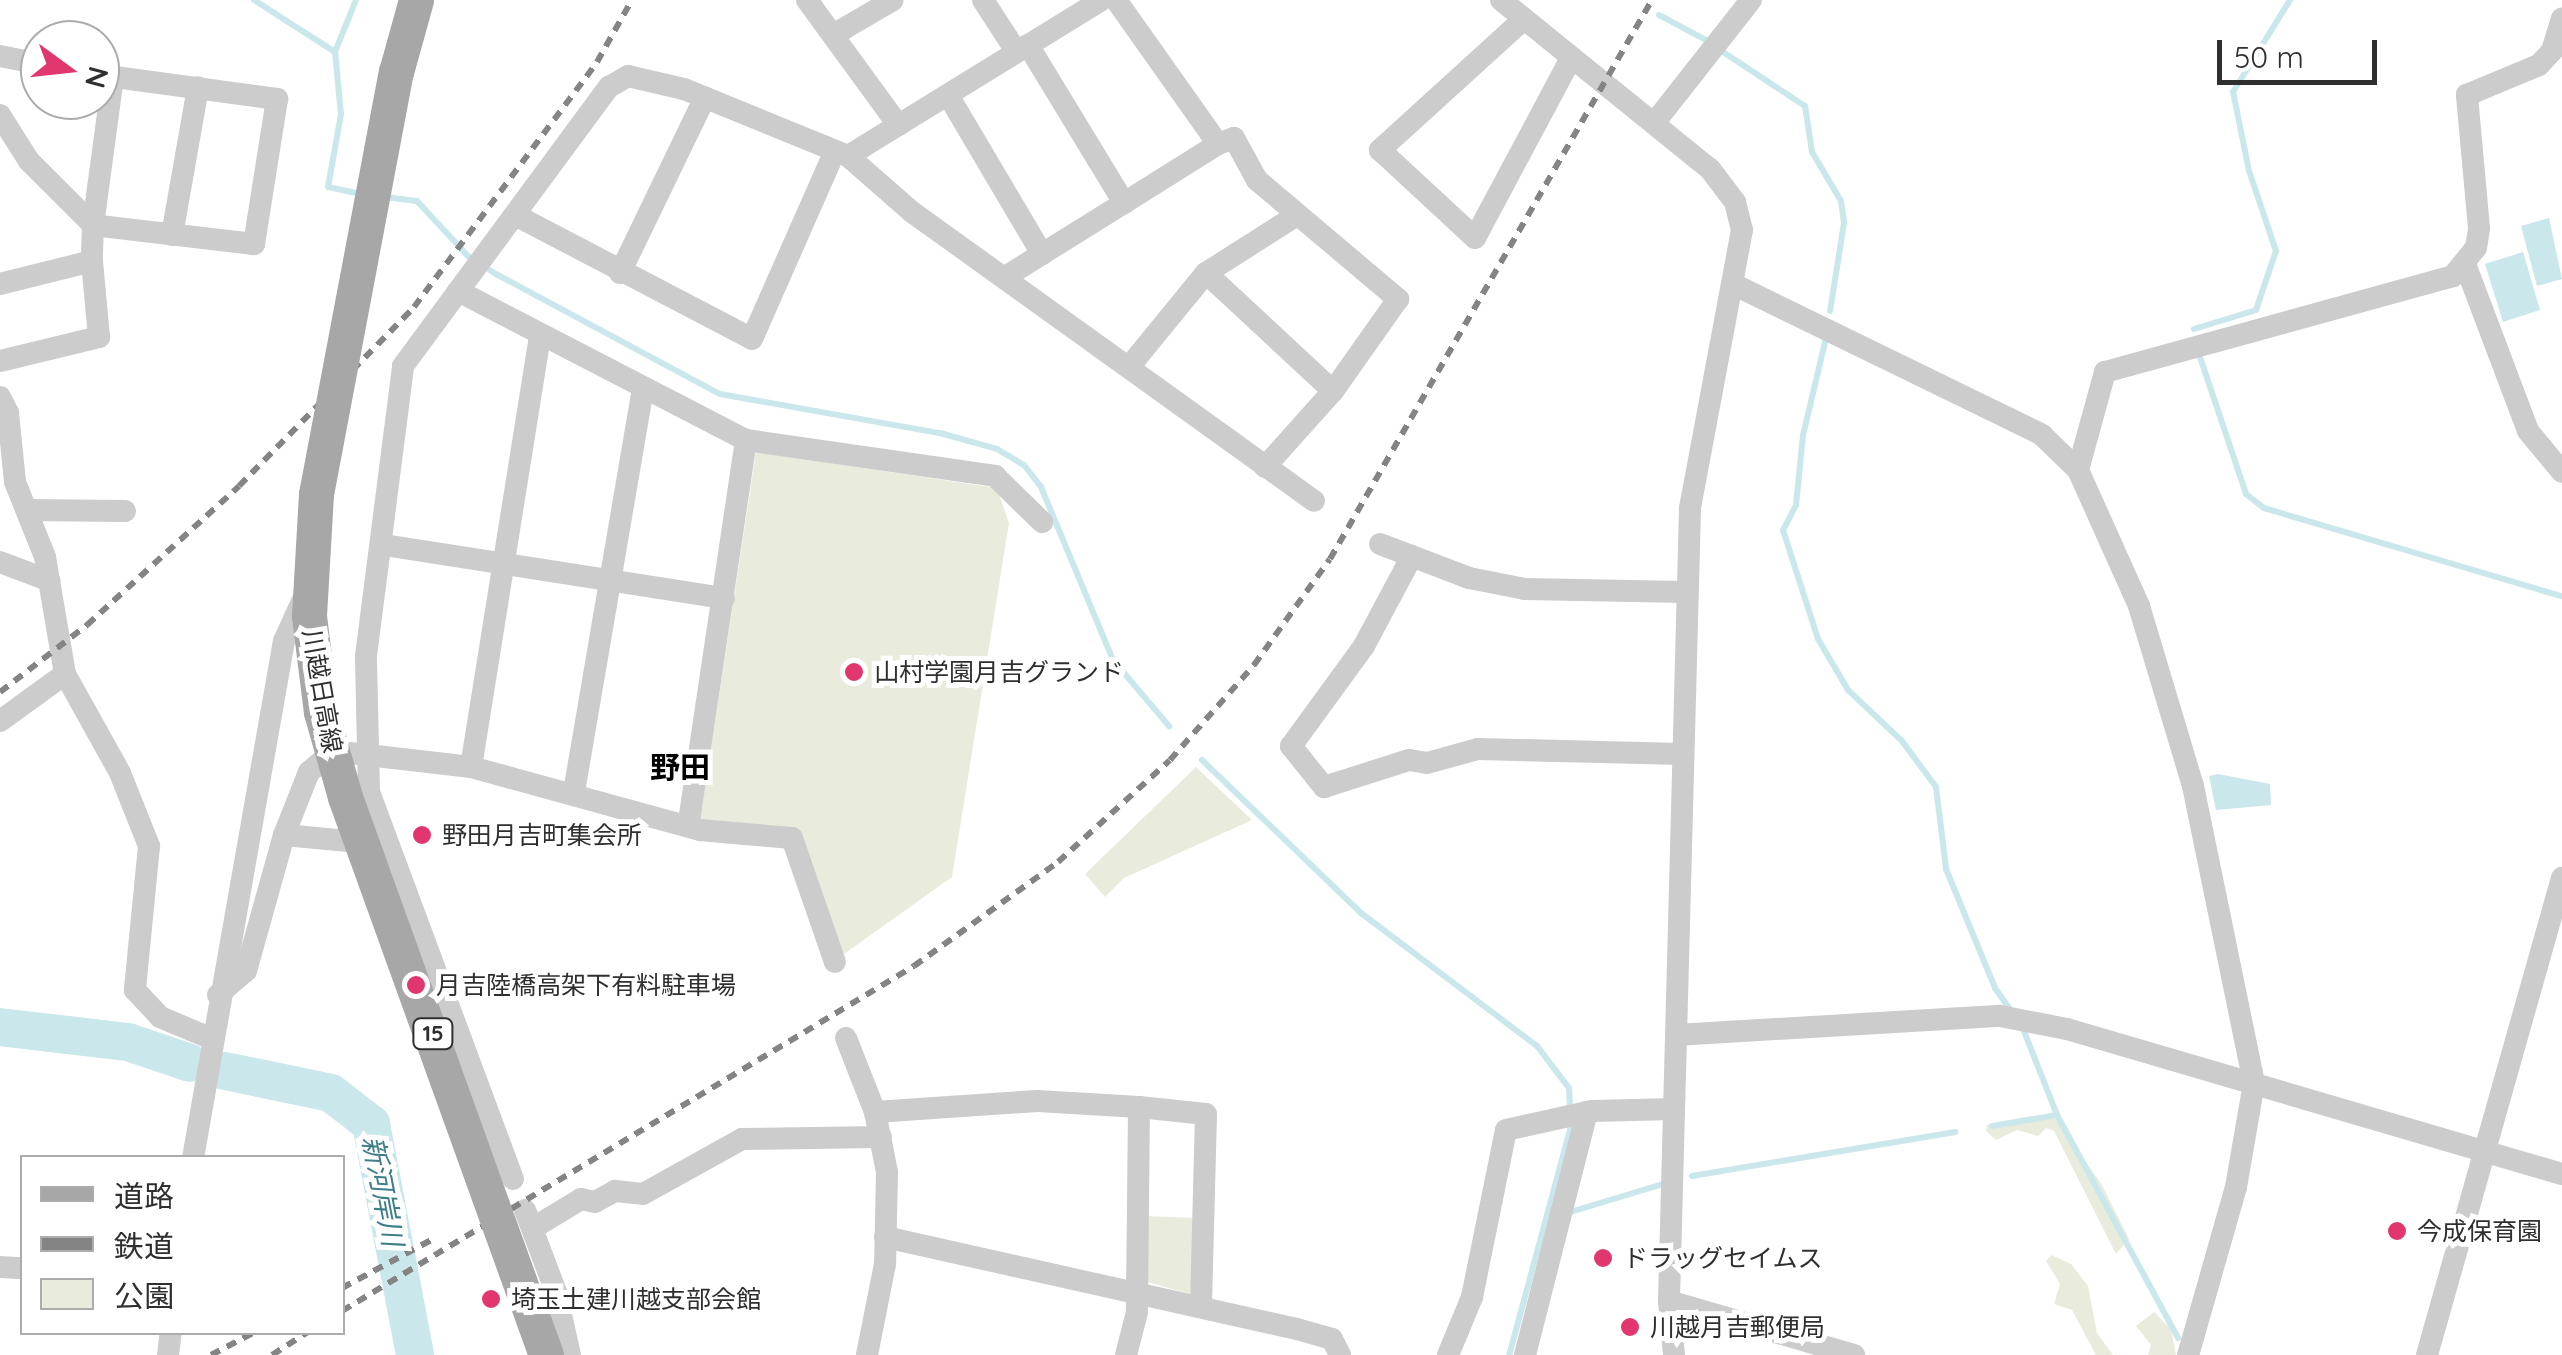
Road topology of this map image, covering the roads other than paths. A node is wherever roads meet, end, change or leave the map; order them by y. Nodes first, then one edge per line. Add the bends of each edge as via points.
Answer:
1 (416, 0) edge
2 (807, 0) edge
3 (892, 0) edge
4 (983, 0) edge
5 (1102, 0) edge
6 (1116, 0) edge
7 (1501, 0) edge
8 (1751, 0) edge
9 (2562, 19) edge
10 (1524, 20) junction
11 (832, 36) junction
12 (1022, 48) junction
13 (1571, 58) junction
14 (120, 78) edge
15 (198, 88) junction
16 (948, 96) junction
17 (705, 97) junction
18 (0, 115) edge
19 (102, 120) edge
20 (1655, 122) junction
21 (898, 125) junction
22 (1218, 144) junction
23 (841, 156) junction
24 (1124, 203) junction
25 (1297, 215) junction
26 (518, 216) junction
27 (92, 225) junction
28 (172, 236) junction
29 (1042, 254) junction
30 (92, 261) junction
31 (2466, 264) junction
32 (620, 273) junction
33 (1206, 273) junction
34 (471, 274) junction
35 (1007, 276) junction
36 (0, 284) edge
37 (1736, 285) junction
38 (540, 334) junction
39 (0, 361) edge
40 (1128, 367) junction
41 (643, 388) junction
42 (1334, 391) junction
43 (0, 396) edge
44 (746, 440) junction
45 (1265, 467) junction
46 (2078, 470) junction
47 (2562, 472) edge
48 (1314, 501) dead end
49 (27, 510) junction
50 (125, 511) dead end
51 (1042, 522) dead end
52 (1380, 544) dead end
53 (384, 546) junction
54 (1412, 556) junction
55 (0, 562) edge
56 (502, 564) junction
57 (611, 580) junction
58 (50, 581) junction
59 (309, 587) junction
60 (1685, 592) junction
61 (724, 598) junction
62 (65, 674) junction
63 (0, 721) edge
64 (370, 753) junction
65 (1681, 754) junction
66 (470, 766) junction
67 (574, 792) junction
68 (688, 827) junction
69 (284, 835) junction
70 (386, 844) junction
71 (2562, 878) edge
72 (835, 962) dead end
73 (218, 995) junction
74 (1676, 1035) junction
75 (210, 1038) junction
76 (846, 1038) dead end
77 (2254, 1083) junction
78 (1139, 1107) junction
79 (1674, 1109) junction
80 (875, 1112) junction
81 (1587, 1112) junction
82 (881, 1137) junction
83 (2488, 1153) junction
84 (193, 1155) edge
85 (2562, 1174) edge
86 (512, 1179) dead end
87 (885, 1237) junction
88 (1137, 1294) junction
89 (1669, 1301) junction
90 (1202, 1306) junction
91 (546, 1355) edge
92 (570, 1355) edge
93 (866, 1355) edge
94 (1126, 1355) edge
95 (1340, 1355) edge
96 (1448, 1355) edge
97 (1526, 1355) edge
98 (1674, 1355) edge
99 (1854, 1355) edge
100 (2188, 1355) edge
101 (2427, 1355) edge

1 - 59 main road, 川越日高線 / 15, bridge via 396,72 316,494
2 - 11 street
3 - 11 street
4 - 12 street
5 - 12 street
6 - 22 street
7 - 10 street
8 - 20 street
9 - 31 street via 2552,51 2539,66 2468,96 2479,228
10 - 13 street
10 - 13 street via 1380,150 1474,238
11 - 21 street
12 - 16 street
12 - 24 street
13 - 20 street
14 - 15 street
15 - 28 street
15 - 28 street via 276,99 254,244
16 - 21 street
16 - 29 street
17 - 23 street
17 - 26 street via 628,76 609,87
17 - 32 street
18 - 27 street via 29,161
19 - 27 street
20 - 37 street via 1710,169 1734,202 1742,230
21 - 23 street
22 - 24 street
22 - 25 street via 1234,138 1258,180
23 - 32 street via 752,340
23 - 35 street
24 - 29 street
25 - 33 street
25 - 42 street via 1398,299
26 - 32 street
26 - 34 street
27 - 28 street
27 - 30 street
29 - 35 street
30 - 36 street
30 - 39 street via 99,337
31 - 46 street via 2433,283 2106,372
31 - 47 street via 2528,431
33 - 40 street
33 - 42 street
34 - 38 street
34 - 53 street via 402,366
35 - 40 street
37 - 46 street via 2042,435
37 - 60 street via 1690,509
38 - 41 street
38 - 56 street
40 - 45 street
41 - 44 street
41 - 57 street
42 - 45 street
43 - 49 street via 8,413 10,464
44 - 51 street via 995,476
44 - 61 street
45 - 48 street
46 - 77 street via 2138,606 2193,786
49 - 50 street
49 - 58 street
52 - 54 street
53 - 56 street
53 - 64 street via 366,656
54 - 60 street via 1524,589
54 - 65 street via 1364,646 1291,746 1324,787 1409,760 1426,763 1478,749
55 - 58 street
56 - 57 street
56 - 66 street
57 - 61 street
57 - 67 street
58 - 62 street
59 - 73 street via 284,642
59 - 91 main road, 川越日高線 / 15, bridge via 320,712 345,797
60 - 65 street
61 - 68 street
62 - 63 street
62 - 75 street via 120,773 149,846 135,990 160,1017
64 - 66 street
64 - 69 street via 329,754 318,764
64 - 70 street via 369,792
65 - 74 street
66 - 67 street
67 - 68 street
68 - 72 street via 792,838
69 - 70 street
69 - 73 street via 246,971
70 - 86 street
71 - 83 street
73 - 75 street
74 - 77 street via 2000,1016
74 - 79 street
75 - 84 street
76 - 80 street
77 - 83 street
77 - 100 street via 2240,1170
78 - 80 street via 1021,1102
78 - 88 street
78 - 90 street via 1206,1114
79 - 81 street
79 - 89 street
80 - 82 street
81 - 96 street via 1506,1130 1472,1296
81 - 97 street
82 - 87 street
82 - 92 street via 742,1140 643,1194 615,1190 529,1219
83 - 85 street
83 - 101 street
87 - 88 street
87 - 93 street
88 - 90 street
88 - 94 street
89 - 98 street
89 - 99 street
90 - 95 street via 1332,1339

